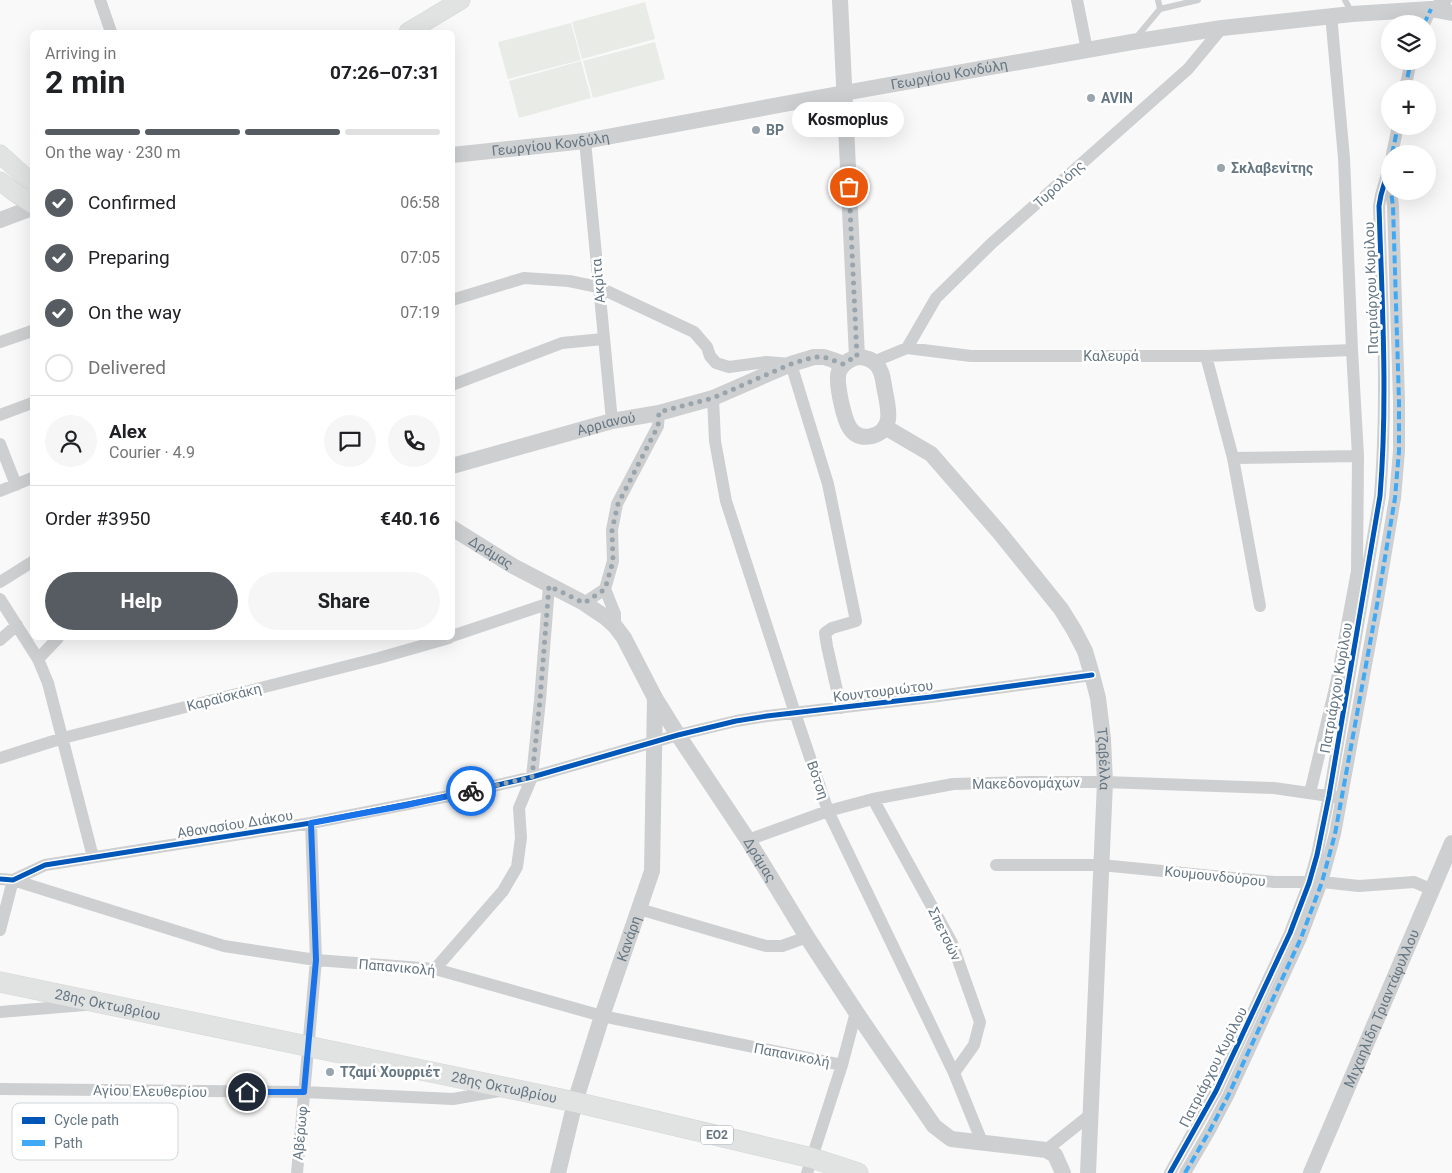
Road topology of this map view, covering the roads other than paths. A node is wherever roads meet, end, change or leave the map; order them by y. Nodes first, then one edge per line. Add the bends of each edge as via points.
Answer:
1 (100, 0) edge
2 (460, 0) edge
3 (840, 0) edge
4 (1078, 0) edge
5 (1158, 0) edge
6 (1198, 0) edge
7 (1446, 0) edge
8 (1429, 4) edge
9 (1349, 7) edge
10 (1160, 9) junction
11 (1452, 14) edge
12 (1331, 15) junction
13 (1222, 28) junction
14 (110, 30) edge
15 (411, 30) edge
16 (1132, 42) junction
17 (1087, 50) junction
18 (844, 93) junction
19 (585, 141) junction
20 (0, 154) edge
21 (455, 155) edge
22 (0, 180) edge
23 (30, 180) edge
24 (1381, 195) edge
25 (1392, 200) edge
26 (30, 203) edge
27 (30, 209) edge
28 (0, 220) edge
29 (598, 287) junction
30 (455, 299) edge
31 (30, 332) edge
32 (603, 339) junction
33 (0, 342) edge
34 (907, 348) junction
35 (1352, 350) junction
36 (1206, 356) junction
37 (850, 361) junction
38 (873, 362) junction
39 (791, 364) junction
40 (455, 384) edge
41 (713, 398) junction
42 (1399, 401) junction
43 (1385, 402) junction
44 (30, 404) edge
45 (659, 412) junction
46 (0, 415) edge
47 (612, 421) junction
48 (885, 427) junction
49 (0, 444) edge
50 (1358, 456) junction
51 (1233, 458) junction
52 (455, 465) edge
53 (30, 479) edge
54 (16, 485) junction
55 (0, 492) edge
56 (455, 530) edge
57 (30, 563) edge
58 (0, 582) edge
59 (549, 586) junction
60 (605, 589) junction
61 (0, 600) edge
62 (1363, 602) junction
63 (584, 603) junction
64 (547, 604) junction
65 (1377, 605) junction
66 (1260, 606) dead end
67 (17, 625) junction
68 (615, 626) junction
69 (455, 635) edge
70 (0, 640) edge
71 (56, 640) edge
72 (442, 640) edge
73 (38, 659) junction
74 (1092, 675) junction
75 (655, 698) junction
76 (841, 708) junction
77 (795, 713) junction
78 (678, 735) junction
79 (63, 738) junction
80 (654, 742) junction
81 (0, 758) edge
82 (532, 777) junction
83 (1105, 782) junction
84 (1310, 793) junction
85 (1335, 797) junction
86 (873, 799) junction
87 (828, 811) junction
88 (311, 823) junction
89 (748, 840) junction
90 (1452, 843) edge
91 (94, 857) junction
92 (996, 865) dead end
93 (1101, 865) junction
94 (6, 879) edge
95 (1322, 882) junction
96 (1309, 883) junction
97 (1433, 890) junction
98 (639, 909) junction
99 (0, 930) edge
100 (807, 937) junction
101 (316, 960) junction
102 (434, 969) junction
103 (0, 982) edge
104 (104, 1004) junction
105 (1263, 1007) junction
106 (0, 1012) edge
107 (856, 1012) junction
108 (602, 1016) junction
109 (308, 1046) junction
110 (842, 1065) junction
111 (954, 1073) junction
112 (0, 1089) edge
113 (509, 1089) junction
114 (304, 1092) junction
115 (575, 1102) junction
116 (1090, 1115) junction
117 (1198, 1125) junction
118 (1210, 1132) junction
119 (982, 1142) junction
120 (1046, 1150) junction
121 (810, 1165) edge
122 (297, 1173) edge
123 (558, 1173) edge
124 (858, 1173) edge
125 (1063, 1173) edge
126 (1088, 1173) edge
127 (1170, 1173) edge
128 (1185, 1173) edge
129 (1311, 1173) edge

1 - 14 street
2 - 15 main road
3 - 18 street
4 - 17 street
5 - 10 lane
6 - 10 lane
7 - 8 street, Γεωργίου Κονδύλη
8 - 9 street, Γεωργίου Κονδύλη
8 - 11 street
9 - 12 street, Γεωργίου Κονδύλη
10 - 16 lane
12 - 13 street, Γεωργίου Κονδύλη
12 - 35 street via 1344,158
13 - 16 street, Γεωργίου Κονδύλη
13 - 34 street, Τυρολόης via 1188,69 936,298
16 - 17 street, Γεωργίου Κονδύλη
17 - 18 street, Γεωργίου Κονδύλη
18 - 19 street, Γεωργίου Κονδύλη
18 - 37 street
19 - 21 street, Γεωργίου Κονδύλη
19 - 29 street, Ακρίτα
20 - 23 main road
22 - 26 main road
24 - 43 street, Πατριάρχου Κυρίλου
25 - 42 street, Πατριάρχου Κυρίλου
27 - 28 street
29 - 30 street via 524,278
29 - 32 street, Ακρίτα
29 - 39 street via 694,332 716,363 729,368 766,362
31 - 33 street
32 - 40 street via 562,343
32 - 47 street, Ακρίτα
34 - 36 street, Καλευρά via 971,356
34 - 38 street, Καλευρά
35 - 36 street, Καλευρά
35 - 50 street
36 - 51 street
37 - 38 street via 864,358
37 - 39 street, Αρριανού via 814,357
37 - 48 street via 839,371 838,377 848,426 853,432 866,436 874,435
38 - 48 street via 881,372 889,413
39 - 41 street, Αρριανού
39 - 76 street, Κουντουριώτου via 828,484 856,621 825,633
41 - 45 street, Αρριανού
41 - 77 street, Βότση via 715,441 726,501
42 - 43 street
42 - 65 street, Πατριάρχου Κυρίλου via 1395,498
43 - 62 street, Πατριάρχου Κυρίλου via 1380,496
44 - 46 street
45 - 47 street, Αρριανού
45 - 60 street via 658,426 618,504 612,530 613,561
47 - 52 street, Αρριανού
48 - 74 street, Τζαβέλλα via 930,454 999,532 1061,609 1085,651
49 - 54 street
50 - 51 street
50 - 84 street via 1358,571
51 - 66 street
53 - 54 street
54 - 55 street
56 - 59 street, Δράμας
57 - 58 street
59 - 63 street, Δράμας
59 - 64 street
60 - 63 street
60 - 68 street via 615,614
61 - 67 street
62 - 65 street
62 - 85 street, Πατριάρχου Κυρίλου
63 - 68 street, Δράμας
64 - 69 street
64 - 82 street
65 - 85 street, Πατριάρχου Κυρίλου
67 - 70 street
67 - 73 street
68 - 75 street, Δράμας
71 - 73 street
72 - 79 street, Καραϊσκάκη
73 - 79 street
74 - 76 street, Κουντουριώτου
74 - 83 street, Τζαβέλλα via 1101,715
75 - 78 street, Δράμας
75 - 80 street, Κανάρη
76 - 77 street, Κουντουριώτου
77 - 78 street, Κουντουριώτου via 736,721
77 - 87 street, Βότση
78 - 80 street, Αθανασίου Διάκου
78 - 89 street, Δράμας
79 - 81 street, Καραϊσκάκη
79 - 91 street
80 - 82 street, Αθανασίου Διάκου
80 - 98 street, Κανάρη via 652,871
82 - 88 street, Αθανασίου Διάκου
82 - 102 street via 519,808 521,838 517,867 503,891
83 - 84 street, Μακεδονομάχων via 1274,788
83 - 86 street, Μακεδονομάχων via 953,784
83 - 93 street, Τζαβέλλα
84 - 85 street, Μακεδονομάχων
85 - 95 street, Πατριάρχου Κυρίλου via 1335,834
85 - 96 street, Πατριάρχου Κυρίλου
86 - 87 street, Μακεδονομάχων
86 - 111 street, Σπετσών via 952,944 980,1022 974,1045
87 - 89 street, Μακεδονομάχων
87 - 111 street, Βότση
88 - 91 street, Αθανασίου Διάκου
88 - 101 street, Αβέρωφ
89 - 100 street, Δράμας
90 - 97 street, Μιχαηλίδη Τριαντάφυλλου
91 - 94 street, Αθανασίου Διάκου via 46,865
92 - 93 street, Κουμουνδούρου
93 - 96 street, Κουμουνδούρου
93 - 116 street, Τζαβέλλα
94 - 99 street
94 - 101 street, Παπανικολή via 224,946
95 - 96 street, Κουμουνδούρου
95 - 97 street, Κουμουνδούρου via 1359,886 1414,882
95 - 105 street, Πατριάρχου Κυρίλου via 1301,938
96 - 105 street, Πατριάρχου Κυρίλου
97 - 129 street, Μιχαηλίδη Τριαντάφυλλου
98 - 100 street via 766,946 782,946
98 - 108 street, Κανάρη
100 - 107 street, Δράμας
101 - 102 street, Παπανικολή
101 - 109 street, Αβέρωφ
102 - 108 street, Παπανικολή
103 - 104 main road, 28ης Οκτωβρίου / ΕΟ2
104 - 106 street
104 - 109 main road, 28ης Οκτωβρίου / ΕΟ2
105 - 117 street, Πατριάρχου Κυρίλου
105 - 118 street, Πατριάρχου Κυρίλου via 1228,1096
107 - 110 street
107 - 119 street, Δράμας via 934,1126 952,1139
108 - 110 street, Παπανικολή
108 - 115 street, Κανάρη
109 - 113 main road, 28ης Οκτωβρίου / ΕΟ2
109 - 114 street, Αβέρωφ
110 - 121 street
111 - 119 street, Βότση
112 - 114 street, Αγίου Ελευθερίου
113 - 114 street, Αγίου Ελευθερίου via 453,1099
113 - 115 main road, 28ης Οκτωβρίου / ΕΟ2
114 - 122 street, Αβέρωφ
115 - 121 main road, 28ης Οκτωβρίου / ΕΟ2
115 - 123 street, Κανάρη
116 - 120 street
116 - 126 street, Τζαβέλλα
117 - 118 street
117 - 127 street, Πατριάρχου Κυρίλου
118 - 128 street, Πατριάρχου Κυρίλου
119 - 120 street, Δράμας
120 - 125 street via 1055,1155
121 - 124 main road, 28ης Οκτωβρίου / ΕΟ2

